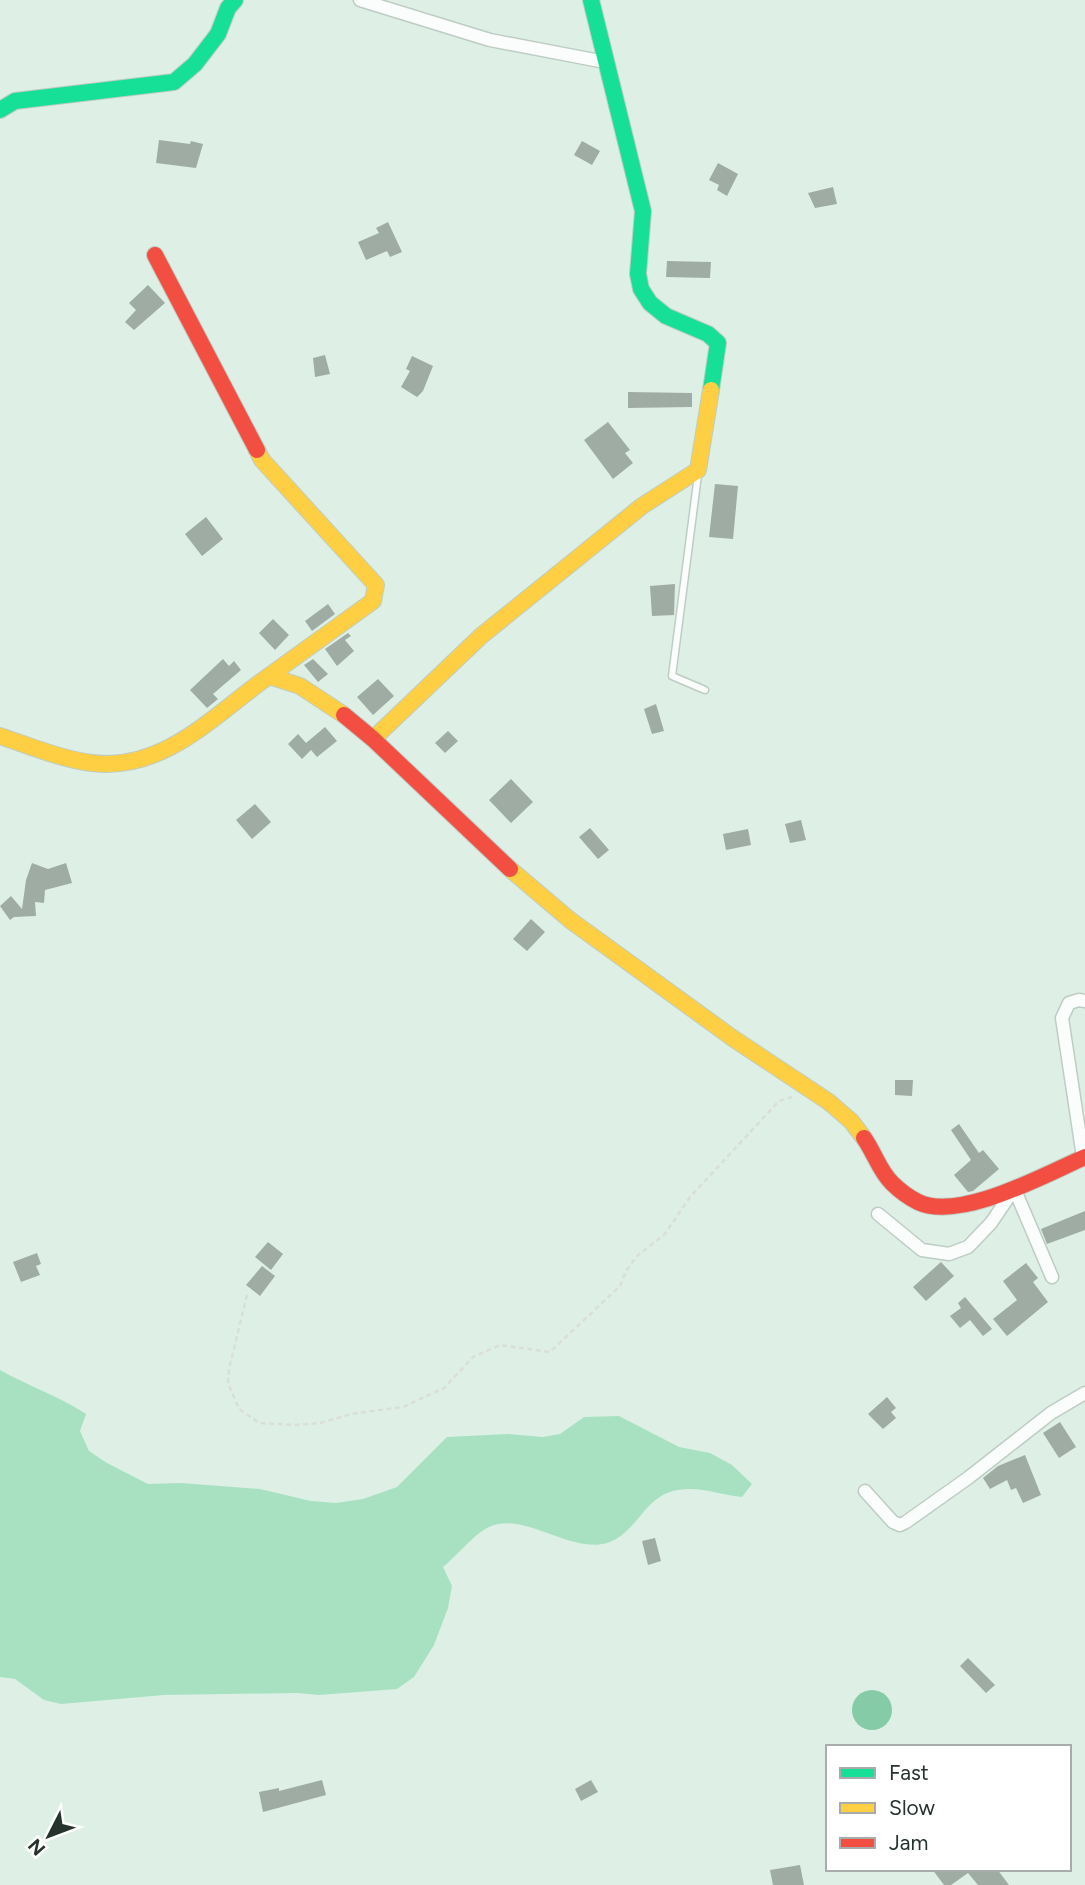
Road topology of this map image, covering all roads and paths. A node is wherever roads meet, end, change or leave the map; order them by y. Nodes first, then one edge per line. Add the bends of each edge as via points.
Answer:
1 (234, 0) edge
2 (360, 0) edge
3 (591, 0) edge
4 (604, 62) junction
5 (0, 110) edge
6 (155, 255) dead end
7 (698, 470) junction
8 (269, 676) junction
9 (705, 690) dead end
10 (0, 736) edge
11 (373, 739) junction
12 (1085, 1001) edge
13 (799, 1099) dead end
14 (1084, 1157) edge
15 (1014, 1188) junction
16 (878, 1214) dead end
17 (1052, 1277) dead end
18 (247, 1295) dead end
19 (1085, 1393) edge
20 (865, 1491) dead end

1 - 5 street via 218,34 195,65 174,82 15,101
2 - 4 street via 490,40
3 - 4 street
4 - 7 street via 643,211 641,289 666,316 718,343
6 - 8 street via 261,460 376,585 373,601
7 - 9 lane via 672,676
7 - 11 street via 642,506 481,636
8 - 10 street via 194,734 150,758 92,763
8 - 11 street via 300,686
11 - 15 street via 519,878 570,920 829,1102 851,1121 890,1182 919,1203 968,1204
12 - 14 street via 1069,1003 1062,1018
13 - 18 path via 779,1101 690,1198 664,1235 638,1255 620,1286 550,1352 500,1345 473,1357 444,1388 403,1407 294,1425 259,1423 239,1409 228,1383
14 - 15 street
15 - 16 street via 968,1247 949,1254 922,1250
15 - 17 street
19 - 20 street via 900,1525

